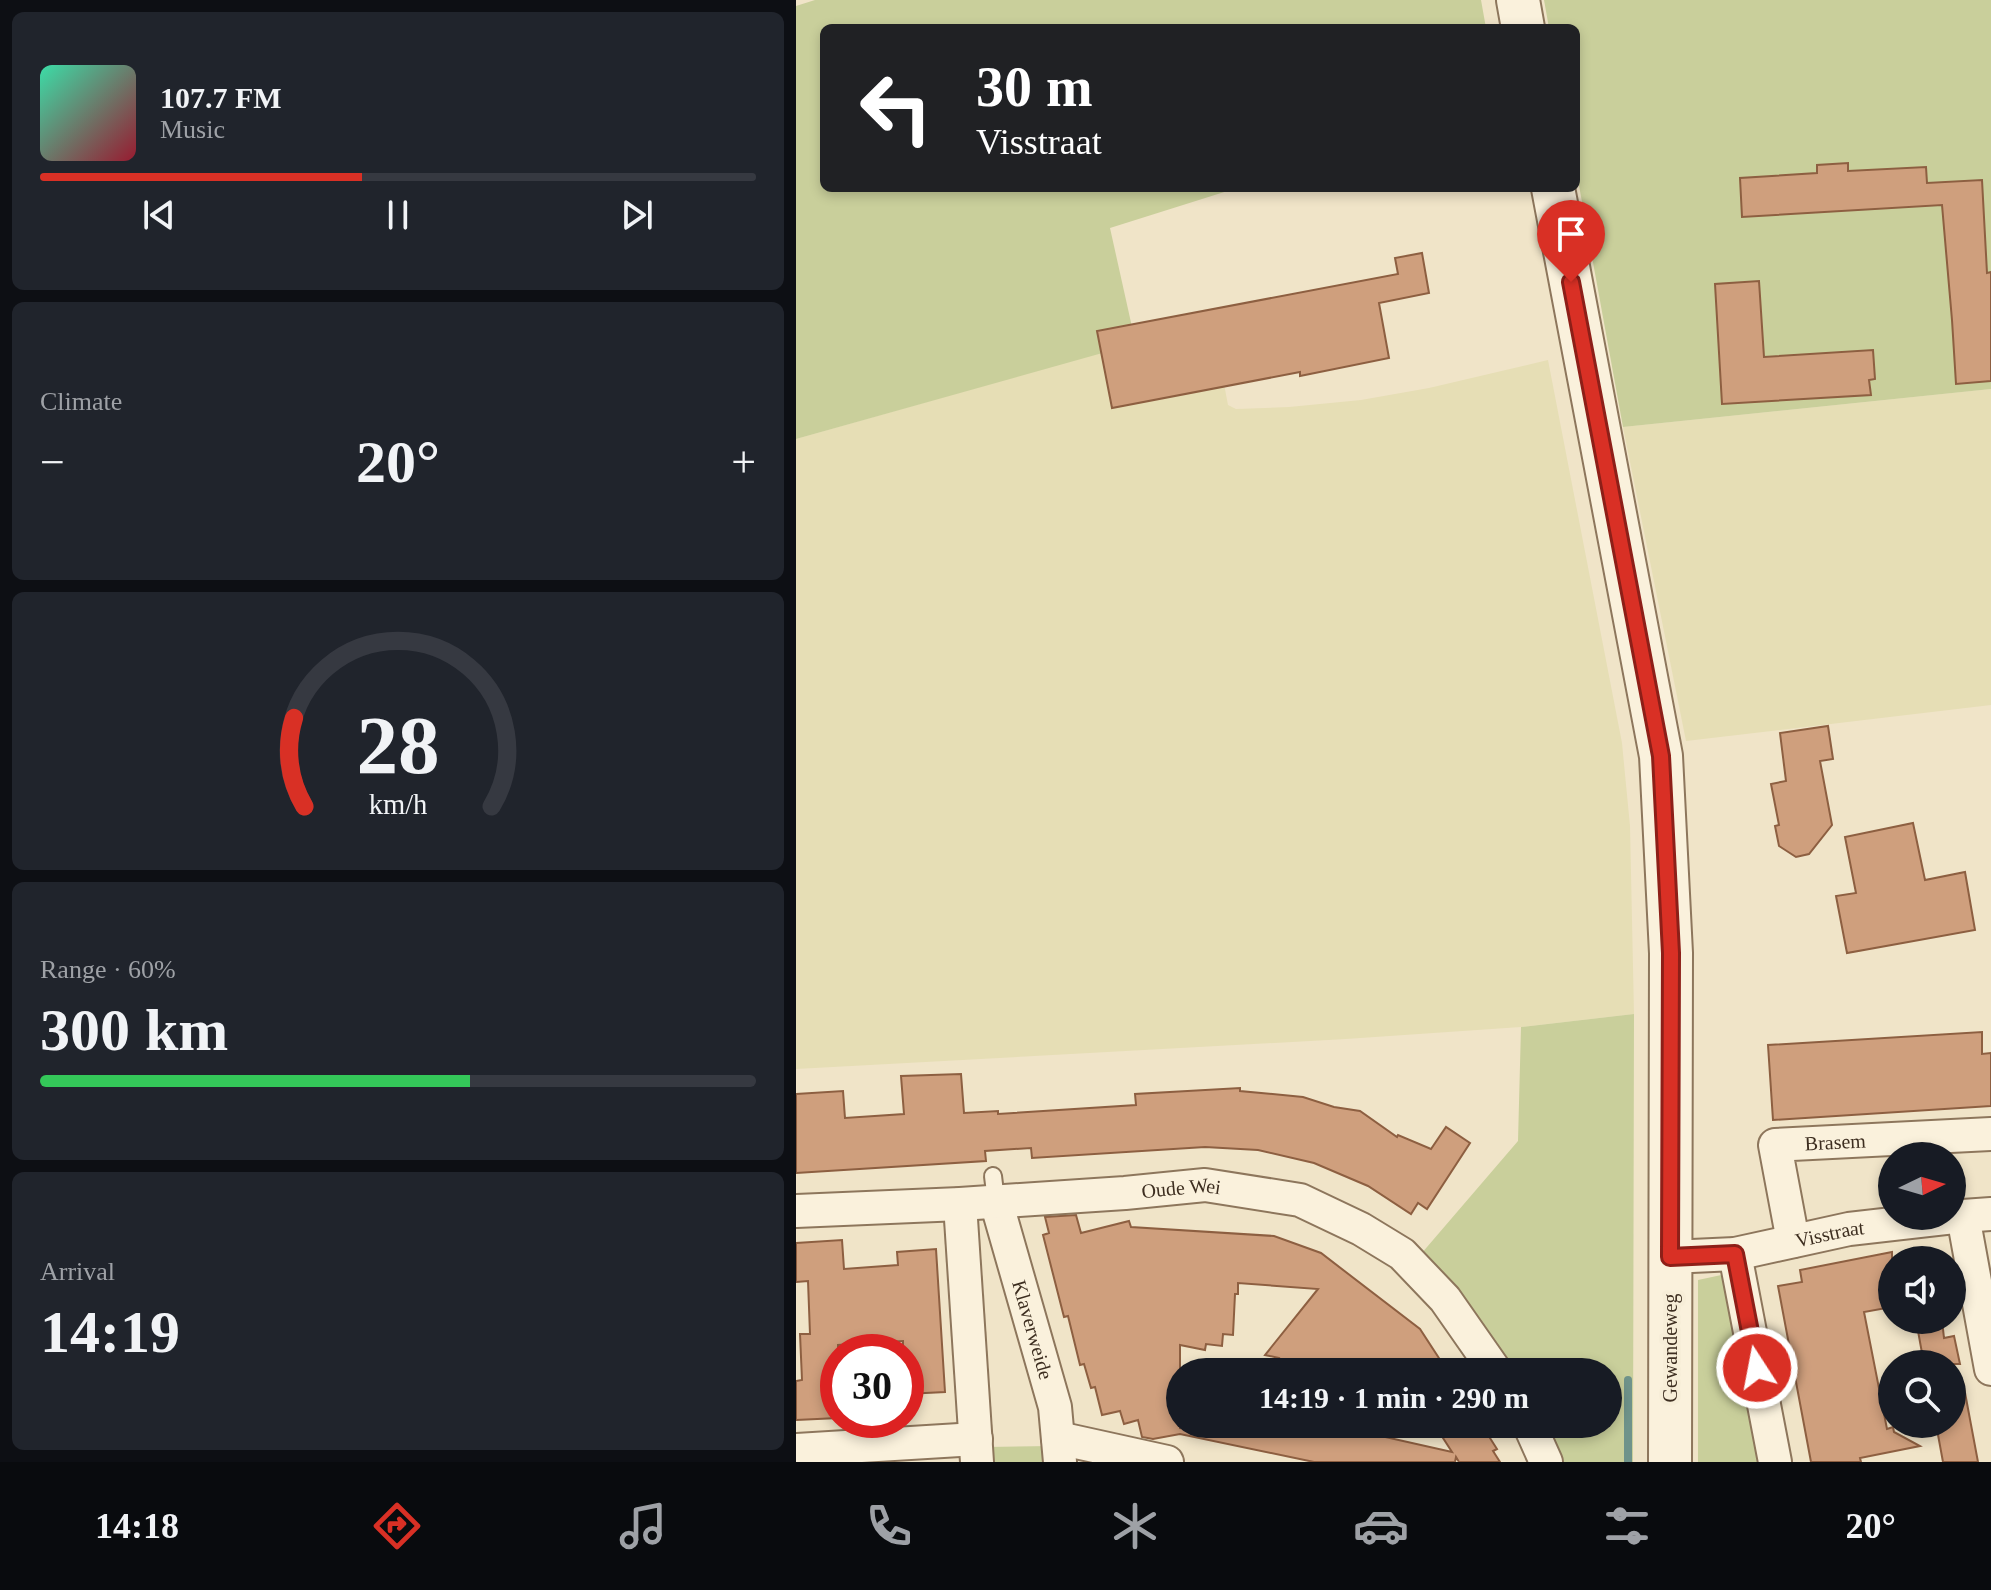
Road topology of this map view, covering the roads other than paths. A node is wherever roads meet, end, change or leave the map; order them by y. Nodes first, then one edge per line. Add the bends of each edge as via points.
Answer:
1 (1518, 0) edge
2 (1522, 24) edge
3 (1554, 192) edge
4 (1991, 1134) edge
5 (994, 1189) junction
6 (960, 1204) junction
7 (796, 1211) edge
8 (1977, 1215) edge
9 (1793, 1241) junction
10 (1735, 1254) junction
11 (1670, 1257) junction
12 (1486, 1358) edge
13 (1991, 1369) edge
14 (1535, 1438) edge
15 (796, 1450) edge
16 (1059, 1450) edge
17 (976, 1451) edge
18 (1167, 1462) edge
19 (1546, 1462) edge
20 (1670, 1462) edge
21 (1775, 1462) edge

1 - 2 street
3 - 11 street, Gewandeweg via 1661,756 1671,953
4 - 9 street, Brasem via 1775,1145
5 - 6 street, Oude Wei
5 - 12 street, Oude Wei via 1125,1193 1205,1185 1300,1200 1402,1254 1445,1299
5 - 16 street, Klaverweide via 1055,1407
6 - 7 street, Oude Wei
6 - 17 street
8 - 9 street, Visstraat via 1849,1229
8 - 13 street
9 - 10 street, Visstraat
10 - 11 street, Visstraat
10 - 21 street
11 - 20 street, Gewandeweg
14 - 19 street
15 - 17 street
16 - 18 street

